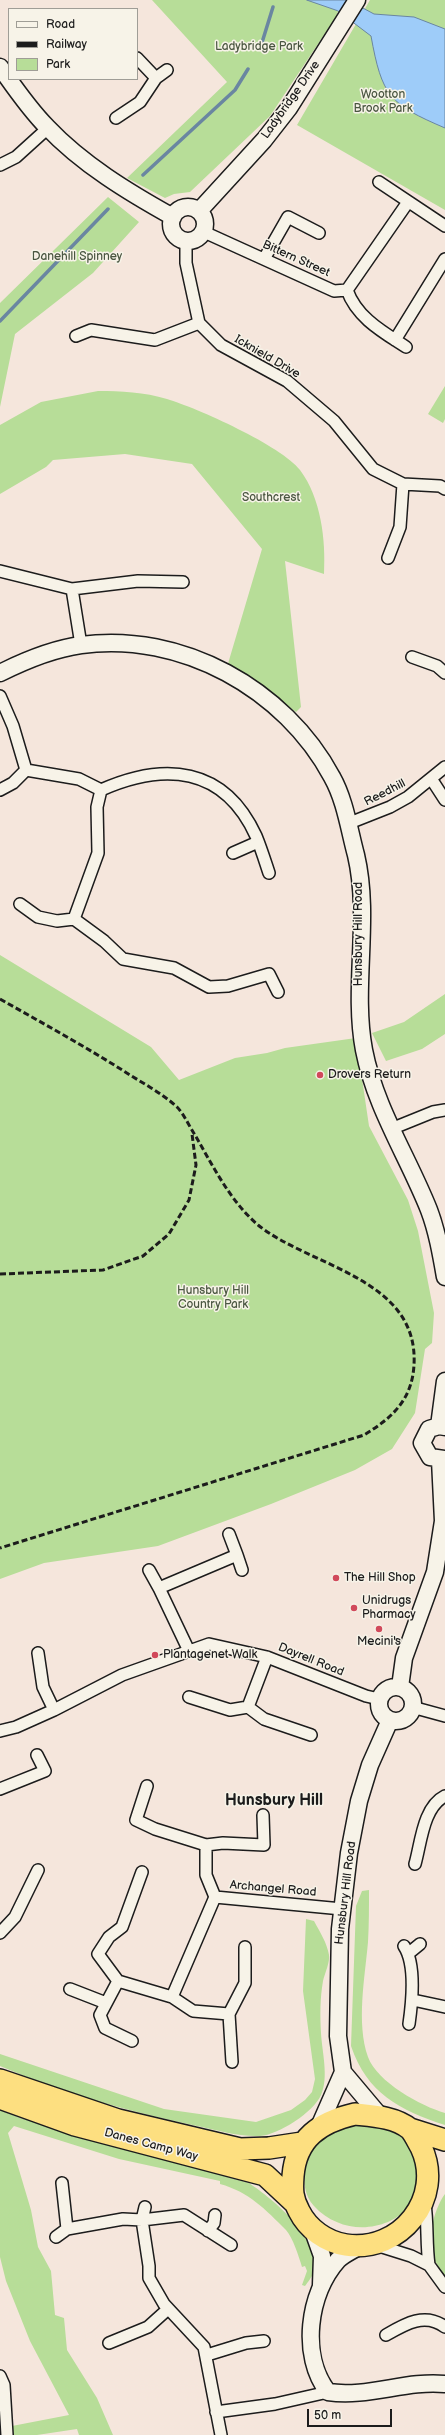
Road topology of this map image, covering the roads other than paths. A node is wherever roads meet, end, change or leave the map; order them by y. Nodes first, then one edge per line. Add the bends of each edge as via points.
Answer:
1 (357, 0) edge
2 (138, 59) edge
3 (0, 66) edge
4 (168, 70) dead end
5 (8, 77) edge
6 (156, 78) junction
7 (10, 80) edge
8 (116, 118) dead end
9 (48, 128) junction
10 (0, 165) edge
11 (379, 182) dead end
12 (408, 202) junction
13 (199, 211) junction
14 (173, 216) junction
15 (445, 226) edge
16 (204, 232) junction
17 (319, 233) dead end
18 (186, 241) junction
19 (264, 259) junction
20 (445, 259) edge
21 (347, 290) junction
22 (199, 323) junction
23 (76, 336) dead end
24 (395, 340) junction
25 (406, 347) dead end
26 (403, 484) junction
27 (445, 489) edge
28 (388, 558) dead end
29 (0, 571) edge
30 (183, 582) dead end
31 (72, 589) junction
32 (81, 645) junction
33 (412, 657) dead end
34 (0, 673) edge
35 (445, 673) edge
36 (0, 696) edge
37 (445, 767) edge
38 (26, 770) junction
39 (432, 780) junction
40 (0, 790) edge
41 (101, 790) junction
42 (445, 800) edge
43 (347, 824) junction
44 (258, 842) junction
45 (232, 853) dead end
46 (269, 874) dead end
47 (20, 904) dead end
48 (74, 919) junction
49 (278, 992) dead end
50 (445, 1110) edge
51 (391, 1129) junction
52 (445, 1277) edge
53 (445, 1381) edge
54 (442, 1426) edge
55 (442, 1459) edge
56 (229, 1534) dead end
57 (237, 1555) junction
58 (149, 1570) dead end
59 (242, 1570) dead end
60 (159, 1588) junction
61 (189, 1651) junction
62 (38, 1653) dead end
63 (267, 1656) junction
64 (400, 1687) junction
65 (189, 1697) dead end
66 (379, 1699) junction
67 (248, 1707) junction
68 (412, 1707) junction
69 (54, 1710) junction
70 (445, 1716) edge
71 (390, 1720) junction
72 (0, 1731) edge
73 (311, 1735) dead end
74 (37, 1754) dead end
75 (147, 1786) dead end
76 (0, 1790) edge
77 (445, 1796) edge
78 (263, 1815) dead end
79 (206, 1845) junction
80 (415, 1864) dead end
81 (38, 1870) dead end
82 (142, 1872) dead end
83 (215, 1898) junction
84 (342, 1909) junction
85 (0, 1933) edge
86 (420, 1944) dead end
87 (245, 1947) dead end
88 (118, 1980) junction
89 (70, 1989) dead end
90 (172, 1997) junction
91 (413, 2000) junction
92 (106, 2003) junction
93 (445, 2007) edge
94 (229, 2014) junction
95 (409, 2024) dead end
96 (132, 2041) dead end
97 (232, 2062) dead end
98 (343, 2072) junction
99 (0, 2080) edge
100 (0, 2098) edge
101 (380, 2116) junction
102 (318, 2129) junction
103 (410, 2129) junction
104 (445, 2140) edge
105 (302, 2143) junction
106 (445, 2180) edge
107 (62, 2183) dead end
108 (426, 2200) junction
109 (294, 2203) junction
110 (145, 2207) dead end
111 (215, 2215) dead end
112 (142, 2220) junction
113 (312, 2228) junction
114 (66, 2229) junction
115 (208, 2231) junction
116 (56, 2237) dead end
117 (231, 2245) dead end
118 (367, 2246) junction
119 (429, 2265) junction
120 (321, 2285) junction
121 (445, 2287) edge
122 (168, 2310) junction
123 (445, 2327) edge
124 (386, 2335) dead end
125 (264, 2341) dead end
126 (109, 2343) dead end
127 (207, 2355) junction
128 (0, 2376) edge
129 (445, 2384) edge
130 (328, 2392) junction
131 (216, 2412) junction
132 (7, 2435) edge
133 (221, 2435) edge

1 - 13 street, Ladybridge Drive via 303,86 271,131
2 - 6 street
3 - 5 street
4 - 6 street
6 - 8 street via 140,102
7 - 9 street
9 - 10 street via 16,157
9 - 14 street via 90,165
11 - 12 street
12 - 15 street
12 - 21 street
13 - 14 street via 194,208 182,209
13 - 16 street via 205,222
14 - 18 street via 173,231 176,236
16 - 18 street via 194,240
16 - 19 street, Bittern Street
17 - 19 street via 288,217
18 - 22 street, Icknield Drive via 191,298
19 - 21 street, Bittern Street via 334,291
20 - 24 street
21 - 24 street via 356,307 377,330
22 - 23 street via 155,340 91,330
22 - 26 street, Icknield Drive via 221,345 286,381 334,421 372,469
24 - 25 street
26 - 27 street, Icknield Drive via 440,486
26 - 28 street via 400,527
29 - 31 street
30 - 31 street via 138,581
31 - 32 street
32 - 34 street, Hunsbury Hill Road via 48,652
32 - 43 street, Hunsbury Hill Road via 116,642 179,653 213,666 255,690 277,706 317,751 344,803
33 - 35 street via 437,666
36 - 38 street via 13,726
37 - 39 street, Reedhill
38 - 40 street
38 - 41 street via 79,779
39 - 42 street
39 - 43 street, Reedhill via 390,807
41 - 44 street via 142,774 165,772 186,775 224,792 237,806
41 - 48 street via 97,807 98,853
43 - 51 street, Hunsbury Hill Road via 356,856 361,892 360,1016 364,1050
44 - 45 street
44 - 46 street
47 - 48 street via 38,917 57,921
48 - 49 street via 99,936 123,959 174,968 209,986 228,986 268,974
50 - 51 street via 433,1112
51 - 52 street, Hunsbury Hill Road via 430,1213
53 - 54 street
54 - 55 street via 429,1430 422,1443 430,1457
55 - 64 street via 443,1521 436,1572 404,1658
56 - 57 street
57 - 59 street
57 - 60 street
58 - 60 street
60 - 61 street
61 - 63 street, Dayrell Road via 209,1644
61 - 69 street, Dayrell Road via 122,1675
62 - 69 street via 43,1687
63 - 66 street, Dayrell Road
63 - 67 street
64 - 66 street via 386,1689
64 - 68 street via 409,1693
65 - 67 street via 230,1710
66 - 71 street via 381,1712
67 - 73 street via 264,1720
68 - 70 street
68 - 71 street via 401,1720
69 - 72 street, Dayrell Road via 16,1727
71 - 84 street, Hunsbury Hill Road via 370,1765 359,1802
74 - 76 street via 45,1771
75 - 79 street via 136,1820 155,1829
77 - 80 street via 435,1804 427,1816
78 - 79 street via 264,1845
79 - 83 street via 206,1875
81 - 85 street via 15,1917
82 - 88 street via 122,1927 109,1938 98,1954
83 - 84 street, Archangel Road
83 - 90 street, Archangel Road
84 - 98 street, Hunsbury Hill Road via 338,2036
86 - 91 street via 406,1950
87 - 94 street via 245,1983
88 - 90 street
88 - 92 street
89 - 92 street
90 - 94 street via 193,2011
91 - 93 street
91 - 95 street
92 - 96 street via 100,2015 105,2028
94 - 97 street
98 - 101 street
98 - 102 street
99 - 105 highway, Danes Camp Way via 118,2120 240,2149
100 - 109 highway, Danes Camp Way via 75,2125 265,2175
101 - 102 highway via 355,2114 337,2118
101 - 103 highway
102 - 105 highway
103 - 104 highway
103 - 108 highway via 428,2164 430,2176
105 - 109 highway via 294,2163 291,2192
106 - 108 highway
107 - 114 street
108 - 118 highway via 404,2230 390,2239
108 - 119 street via 426,2245
109 - 113 highway
110 - 112 street
111 - 115 street via 214,2223
112 - 114 street via 123,2219
112 - 115 street via 184,2215
112 - 122 street via 149,2278
113 - 118 highway via 338,2243
113 - 120 street via 322,2256
114 - 116 street
115 - 117 street
118 - 119 street via 411,2256
118 - 120 street via 339,2260
119 - 121 street
120 - 130 street via 314,2306 311,2335 318,2375
122 - 126 street via 148,2327
122 - 127 street via 197,2338
123 - 124 street via 431,2319 419,2320 406,2323
125 - 127 street
127 - 131 street
128 - 132 street via 4,2385
129 - 130 street via 421,2384 353,2394
130 - 131 street via 275,2404
131 - 133 street

